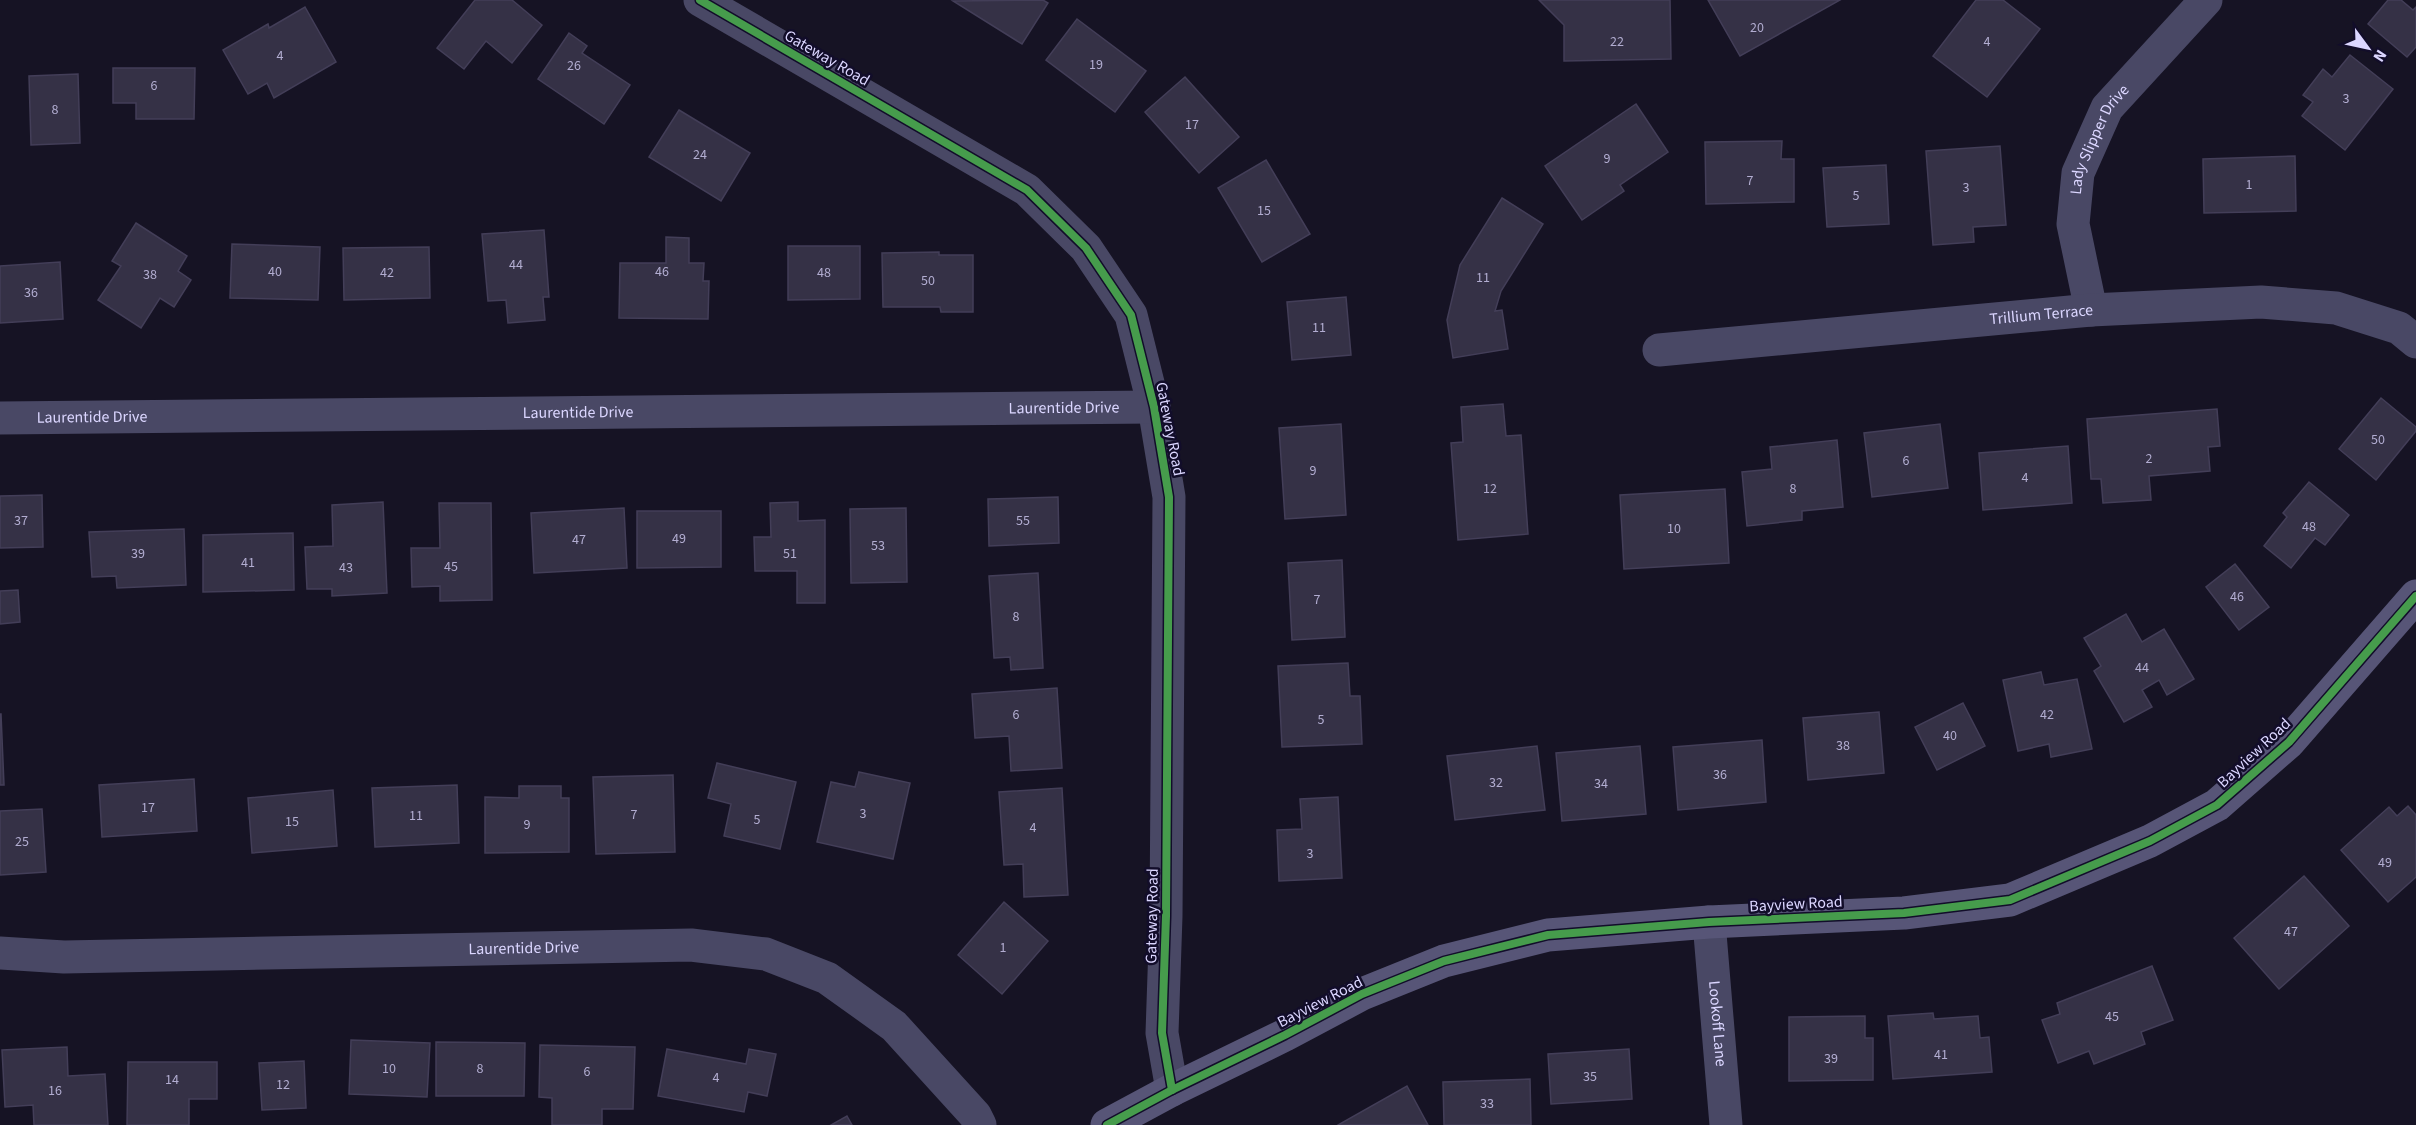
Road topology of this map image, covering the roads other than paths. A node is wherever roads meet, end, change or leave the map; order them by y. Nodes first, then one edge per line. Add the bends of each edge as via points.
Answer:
1 (700, 0) edge
2 (2206, 0) edge
3 (2091, 310) junction
4 (2416, 342) edge
5 (1659, 350) dead end
6 (1154, 408) junction
7 (0, 418) edge
8 (2416, 596) edge
9 (1709, 922) junction
10 (0, 953) edge
11 (1172, 1090) junction
12 (980, 1125) edge
13 (1107, 1125) edge
14 (1726, 1125) edge

1 - 6 street, Gateway Road via 1027,190 1086,248 1131,315
2 - 3 street, Lady Slipper Drive via 2107,108 2078,173 2073,224
3 - 4 street, Trillium Terrace via 2260,302 2336,308 2398,328
3 - 5 street, Trillium Terrace
6 - 7 street, Laurentide Drive
6 - 11 street, Gateway Road via 1169,497 1162,1033
8 - 9 street, Bayview Road via 2289,742 2217,805 2150,841 2010,900 1904,913
9 - 11 street, Bayview Road via 1548,935 1444,961 1362,994
9 - 14 street, Lookoff Lane
10 - 12 street, Laurentide Drive via 64,957 691,945 766,954 827,978 894,1026
11 - 13 street, Bayview Road

